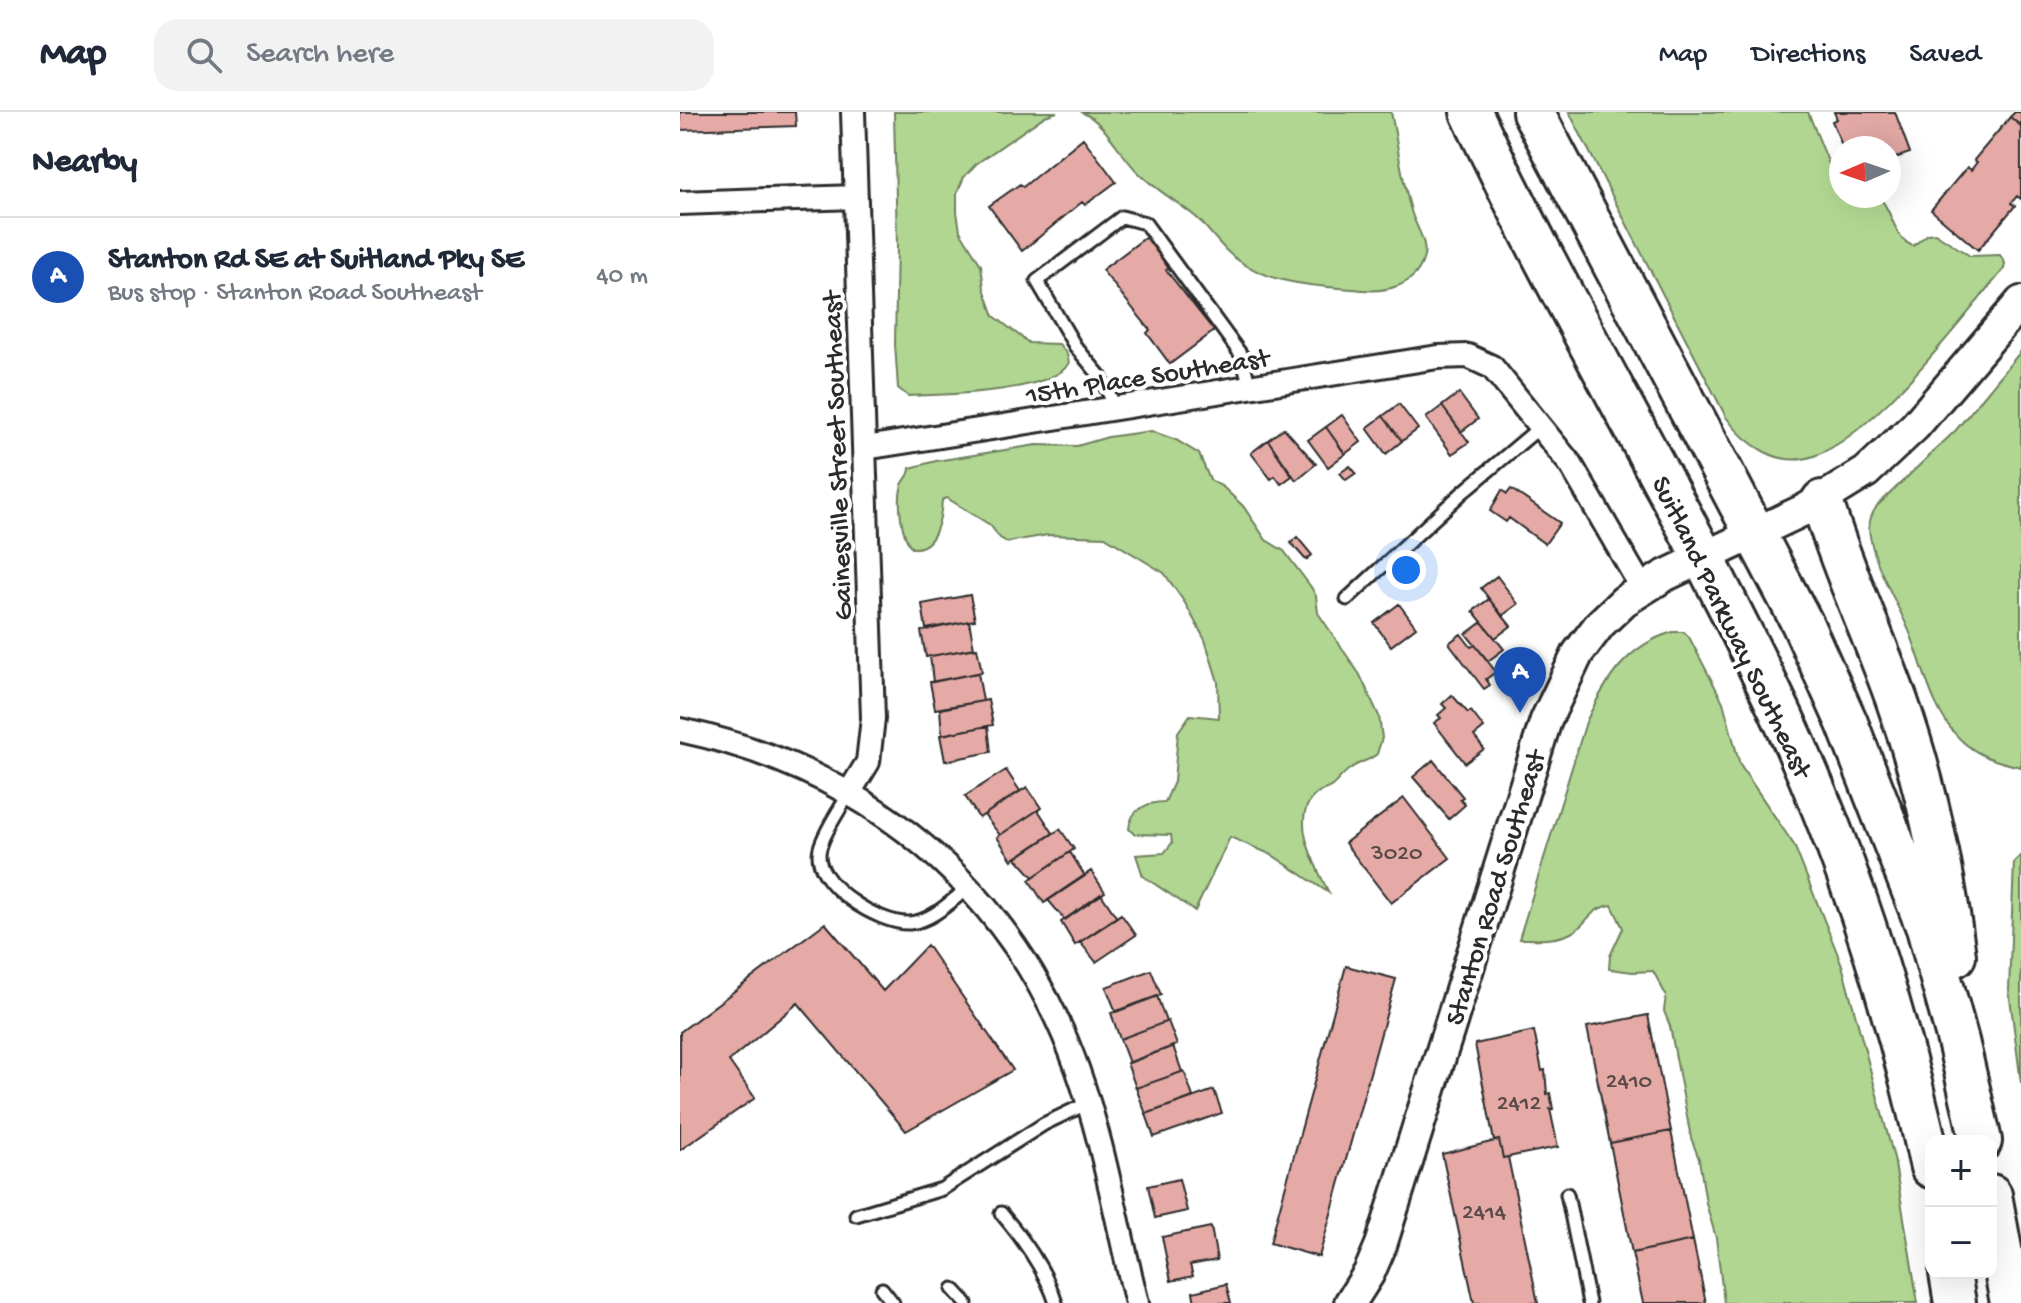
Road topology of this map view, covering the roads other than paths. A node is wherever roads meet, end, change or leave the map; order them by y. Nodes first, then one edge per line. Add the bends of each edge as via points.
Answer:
1 (853, 112) edge
2 (1471, 112) edge
3 (1533, 112) edge
4 (856, 197) junction
5 (680, 203) edge
6 (2018, 312) edge
7 (1250, 388) junction
8 (1116, 409) junction
9 (1540, 427) junction
10 (865, 448) junction
11 (1822, 501) junction
12 (1754, 534) junction
13 (1704, 557) junction
14 (1642, 588) junction
15 (1347, 599) dead end
16 (680, 730) edge
17 (849, 793) junction
18 (968, 888) junction
19 (1088, 1103) junction
20 (1977, 1122) edge
21 (1925, 1143) edge
22 (1567, 1194) dead end
23 (1993, 1207) edge
24 (1001, 1213) dead end
25 (856, 1215) dead end
26 (1951, 1279) edge
27 (882, 1289) dead end
28 (953, 1289) dead end
29 (893, 1303) edge
30 (966, 1303) edge
31 (1056, 1303) edge
32 (1137, 1303) edge
33 (1350, 1303) edge
34 (1589, 1303) edge
35 (1955, 1303) edge
36 (2011, 1303) edge

1 - 4 street, Gainesville Street Southeast
2 - 13 highway, Suitland Parkway Southeast
3 - 12 highway, Suitland Parkway Southeast
4 - 5 street
4 - 10 street, Gainesville Street Southeast
6 - 11 street, Stanton Road Southeast via 1892,451
7 - 8 street, 15th Place Southeast
7 - 8 lane via 1242,356 1145,223 1122,217 1037,281
7 - 9 street, 15th Place Southeast via 1468,356 1492,367
8 - 10 street, 15th Place Southeast
9 - 14 street, 15th Place Southeast via 1571,465
9 - 15 lane
10 - 17 street, Gainesville Street Southeast via 873,732 868,762
11 - 12 street, Stanton Road Southeast
11 - 20 highway via 1897,701 1932,824
12 - 13 street, Stanton Road Southeast
12 - 20 highway, Suitland Parkway Southeast via 1802,623 1871,779 1927,928
13 - 14 street, Stanton Road Southeast
13 - 21 highway, Suitland Parkway Southeast via 1790,733 1853,887 1891,1006
14 - 33 street, Stanton Road Southeast via 1592,633 1555,696 1381,1245
16 - 17 street via 765,753
17 - 18 street via 911,834
17 - 18 lane via 819,849 821,868 846,897 878,917 910,923 932,916
18 - 19 street via 1012,942 1049,1003
19 - 25 lane via 1044,1124 942,1189
19 - 32 street
22 - 34 lane
23 - 36 highway
24 - 31 lane via 1034,1257
26 - 35 highway
27 - 29 lane
28 - 30 lane

